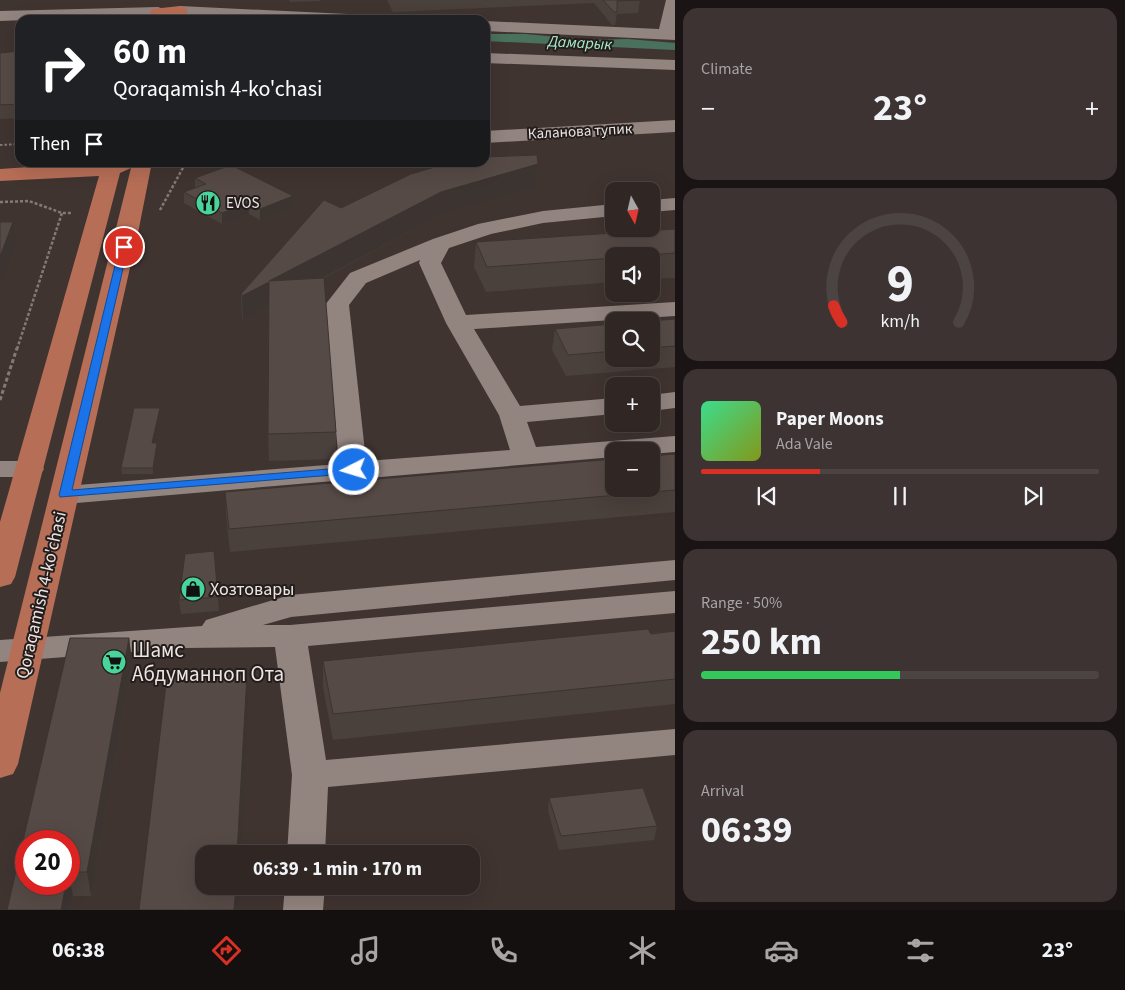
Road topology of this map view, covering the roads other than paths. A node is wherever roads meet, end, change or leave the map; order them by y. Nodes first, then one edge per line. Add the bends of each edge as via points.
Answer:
1 (674, 1) edge
2 (230, 6) edge
3 (181, 10) edge
4 (158, 11) edge
5 (32, 15) edge
6 (353, 15) edge
7 (0, 16) edge
8 (15, 16) edge
9 (490, 26) edge
10 (670, 35) edge
11 (490, 58) edge
12 (675, 65) edge
13 (675, 126) edge
14 (490, 137) edge
15 (15, 158) edge
16 (0, 160) edge
17 (94, 167) edge
18 (117, 167) edge
19 (141, 167) edge
20 (0, 175) edge
21 (675, 204) edge
22 (660, 205) edge
23 (605, 211) edge
24 (441, 244) junction
25 (675, 309) edge
26 (458, 323) junction
27 (675, 400) edge
28 (660, 402) edge
29 (605, 407) edge
30 (512, 415) junction
31 (675, 444) edge
32 (525, 455) junction
33 (0, 469) edge
34 (30, 469) junction
35 (354, 470) junction
36 (65, 495) junction
37 (675, 570) edge
38 (0, 577) edge
39 (675, 602) edge
40 (290, 636) junction
41 (184, 637) junction
42 (14, 651) edge
43 (675, 742) edge
44 (0, 764) edge
45 (310, 775) junction
46 (306, 845) edge
47 (304, 895) edge
48 (303, 910) edge

1 - 10 street
2 - 3 street
2 - 6 street
3 - 4 main road
4 - 5 street
7 - 8 street
9 - 10 street
11 - 12 street
13 - 14 street, Каланова тупик
15 - 16 main road
17 - 20 main road
18 - 34 main road via 81,274
19 - 36 main road, Qoraqamish 4-ko'chasi
21 - 22 street
23 - 24 street via 543,217 486,229
24 - 26 street via 430,263
24 - 35 street via 358,278 337,305
25 - 26 street
26 - 30 street
27 - 28 street
29 - 30 street
30 - 32 street
31 - 32 street
32 - 35 street
33 - 34 street
34 - 38 main road
35 - 36 street
36 - 42 main road, Qoraqamish 4-ko'chasi
37 - 41 street via 290,606
39 - 40 street
40 - 41 street
40 - 45 street
41 - 42 street
42 - 44 main road, Qoraqamish 4-ko'chasi
43 - 45 street
45 - 46 street
47 - 48 street

